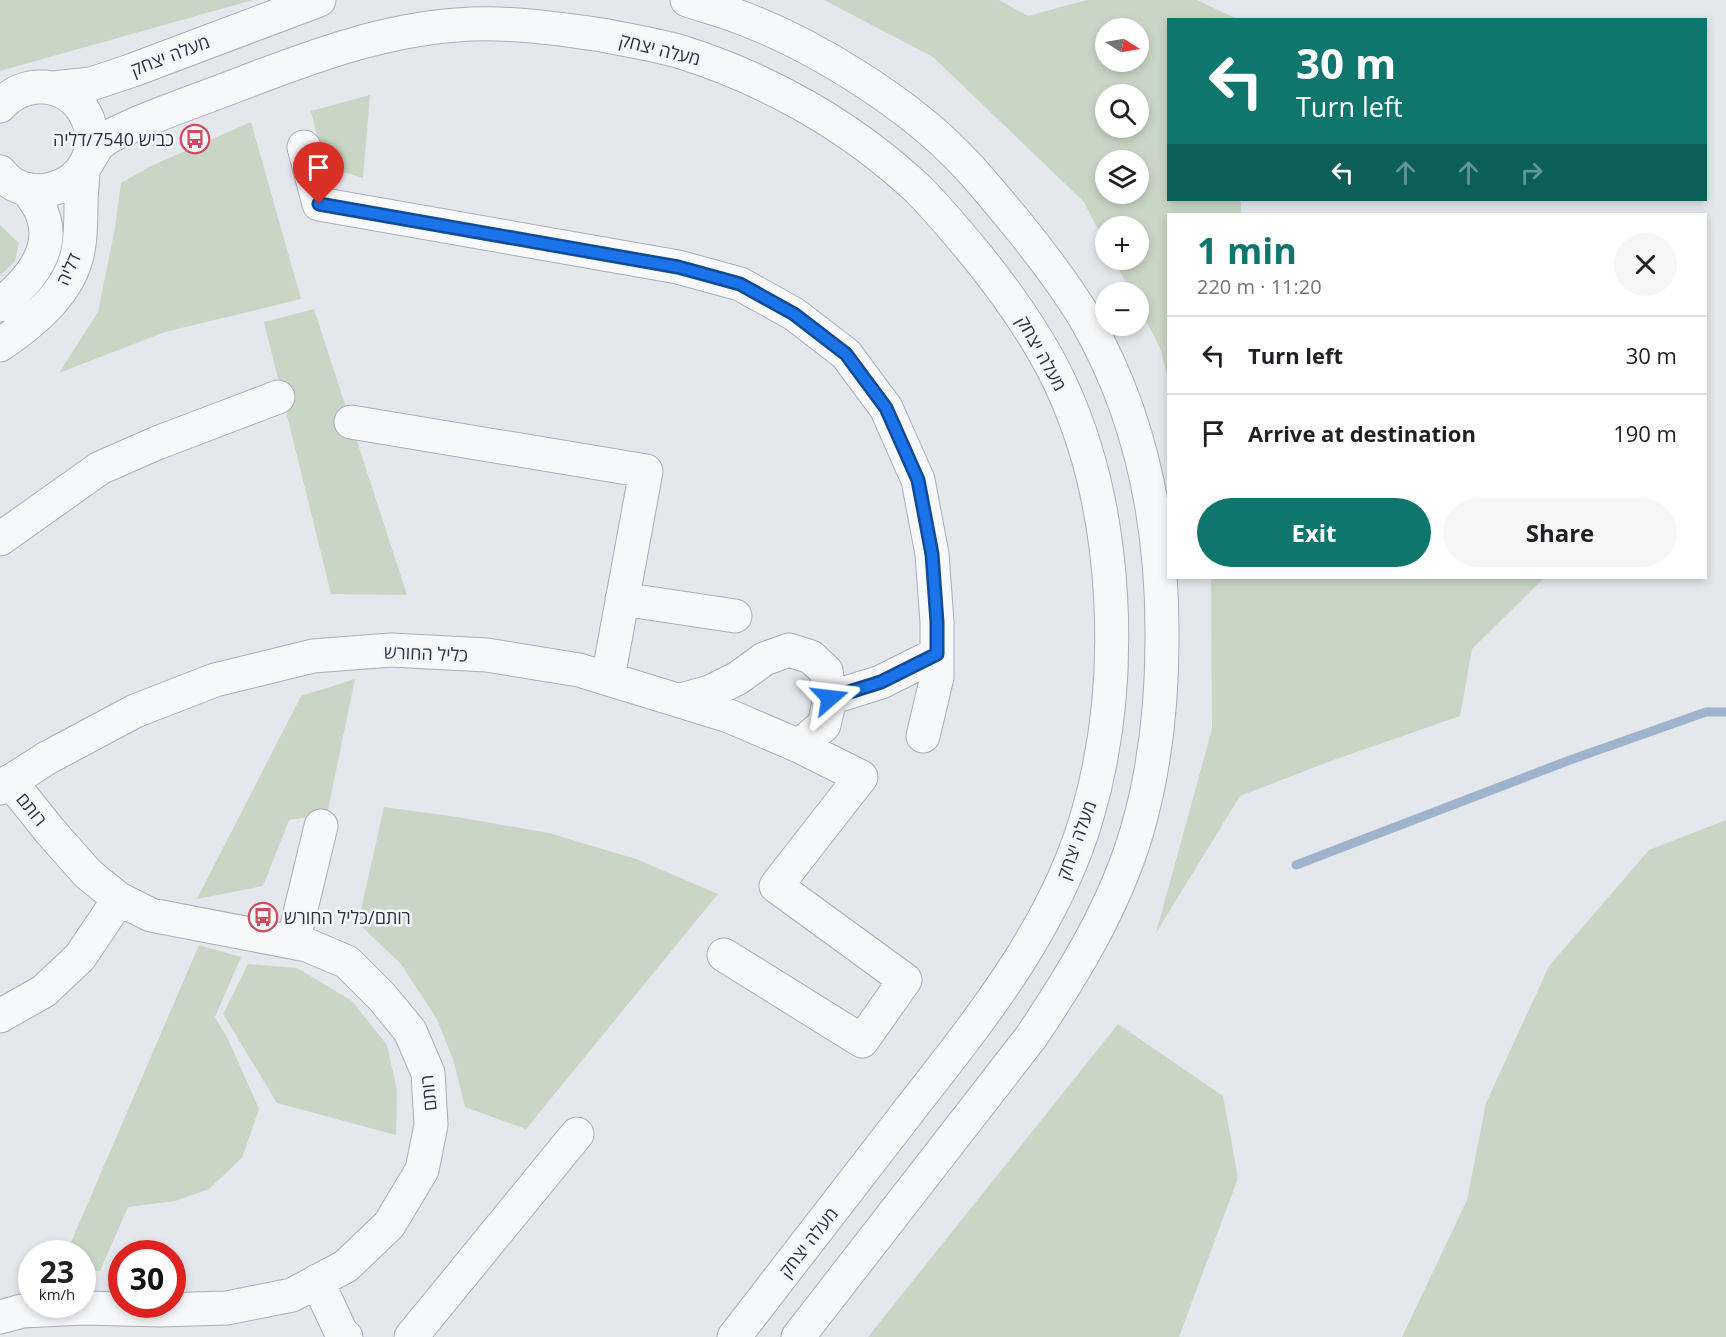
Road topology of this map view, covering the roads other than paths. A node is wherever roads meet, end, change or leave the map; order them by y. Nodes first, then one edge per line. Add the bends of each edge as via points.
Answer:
1 (319, 0) edge
2 (687, 0) edge
3 (52, 88) junction
4 (0, 104) edge
5 (304, 147) dead end
6 (85, 165) junction
7 (9, 180) edge
8 (0, 305) edge
9 (0, 345) edge
10 (278, 397) dead end
11 (351, 423) dead end
12 (0, 538) edge
13 (622, 599) junction
14 (735, 616) dead end
15 (937, 654) junction
16 (608, 678) junction
17 (830, 698) junction
18 (681, 700) junction
19 (923, 736) dead end
20 (800, 746) junction
21 (5, 784) edge
22 (321, 826) dead end
23 (119, 899) junction
24 (293, 942) junction
25 (724, 955) dead end
26 (0, 1016) edge
27 (577, 1134) dead end
28 (317, 1281) junction
29 (0, 1317) edge
30 (346, 1337) edge
31 (411, 1337) edge
32 (734, 1337) edge
33 (798, 1337) edge

1 - 3 street, מעלה יצחק via 91,84
2 - 33 street via 790,39 872,87 957,155 1037,248 1086,320 1131,420 1156,528 1162,598 1160,711 1152,769 1136,834 1088,948 1031,1037
3 - 4 street, מעלה יצחק via 34,86 16,92
3 - 6 street, דליה via 69,95 90,124 92,145
5 - 15 street via 319,204 688,270 740,284 794,314 846,354 886,408 918,480 932,554
6 - 7 street, מעלה יצחק via 60,187 42,191
6 - 9 street, דליה via 82,227 69,277 49,306
6 - 32 street, מעלה יצחק via 98,145 117,133 324,52 369,40 455,25 492,24 627,40 674,50 767,86 885,160 955,230 1021,313 1041,345 1082,436 1105,536 1111,600 1109,706 1102,759 1087,818 1042,924 990,1007
7 - 8 street, דליה via 42,212 46,245 24,284
10 - 12 street via 100,468
11 - 13 street via 646,471
13 - 14 street
13 - 16 street
15 - 17 street via 881,682
15 - 19 street
16 - 18 street, כליל החורש
16 - 21 street, כליל החורש via 487,655 391,650 314,656 215,680 135,711
17 - 18 street via 825,671 811,657 789,650 764,659 719,687
17 - 20 street via 824,725
18 - 20 street, כליל החורש
20 - 25 street, כליל החורש via 861,777 776,886 905,980 862,1041
21 - 23 street, רותם via 88,874
22 - 24 street
23 - 24 street, רותם via 151,915
23 - 26 street via 80,957 44,991
24 - 28 street, רותם via 347,962 410,1030 428,1073 431,1125 422,1170 389,1225 346,1266
27 - 31 street
28 - 29 street, רותם via 292,1295 227,1308 84,1308 22,1311
28 - 30 street

